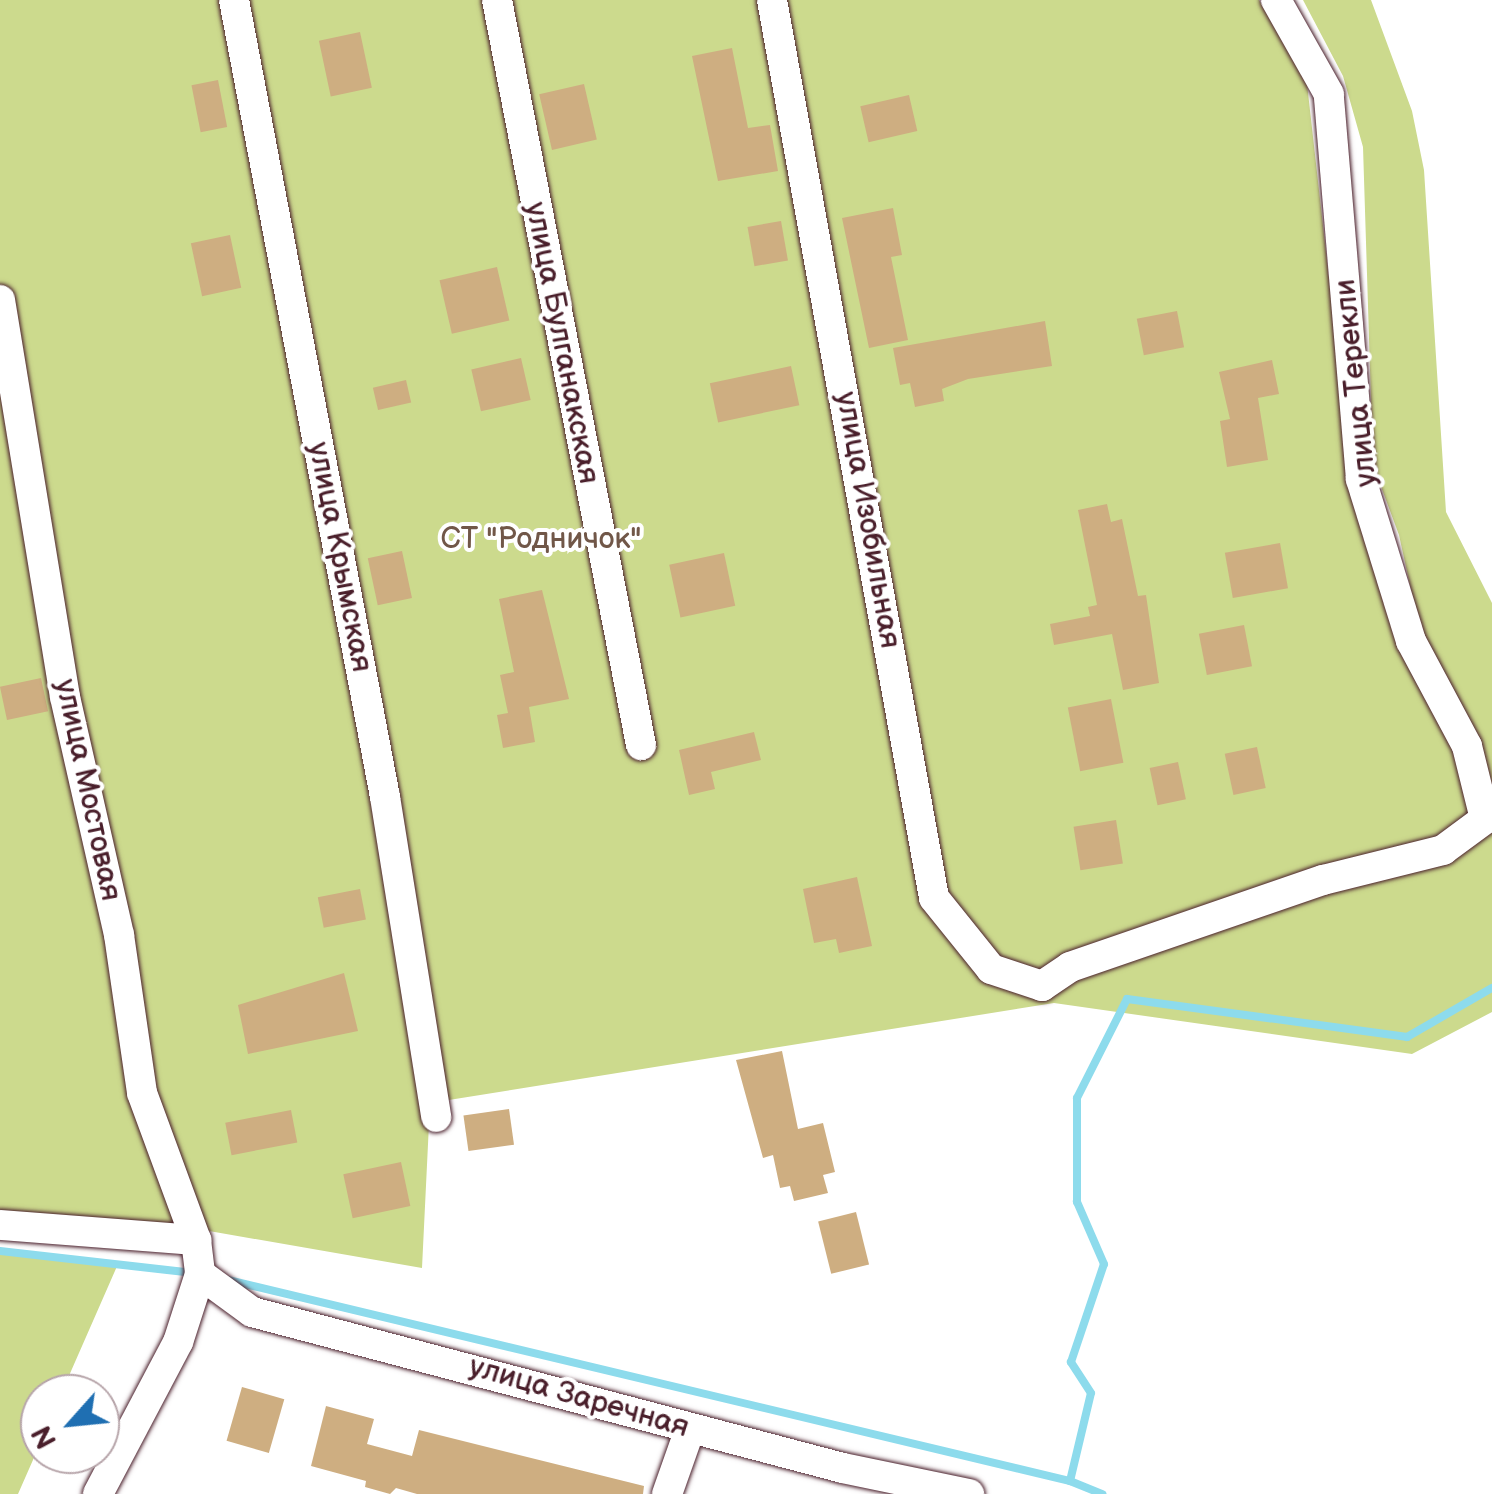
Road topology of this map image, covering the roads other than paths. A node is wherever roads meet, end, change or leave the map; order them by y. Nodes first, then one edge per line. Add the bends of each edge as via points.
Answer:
1 (234, 0) edge
2 (497, 0) edge
3 (772, 0) edge
4 (1276, 0) edge
5 (0, 300) edge
6 (640, 745) dead end
7 (1485, 819) joint
8 (436, 1116) dead end
9 (0, 1225) edge
10 (196, 1240) junction
11 (200, 1274) junction
12 (690, 1429) junction
13 (98, 1494) edge
14 (667, 1494) edge
15 (969, 1494) edge

1 - 8 street, улица Крымская via 381,777
2 - 6 street, улица Булганакская
3 - 7 street, улица Изобильная via 934,898 991,969 1042,986 1070,966 1323,880 1443,850
4 - 7 street, улица Терекли via 1329,94 1361,479 1411,641 1467,746
5 - 10 street, улица Мостовая via 65,698 120,935 142,1093
9 - 10 street
10 - 11 street, улица Мостовая
11 - 12 street, улица Заречная via 252,1312
11 - 13 street via 178,1342
12 - 14 street
12 - 15 street, улица Заречная

